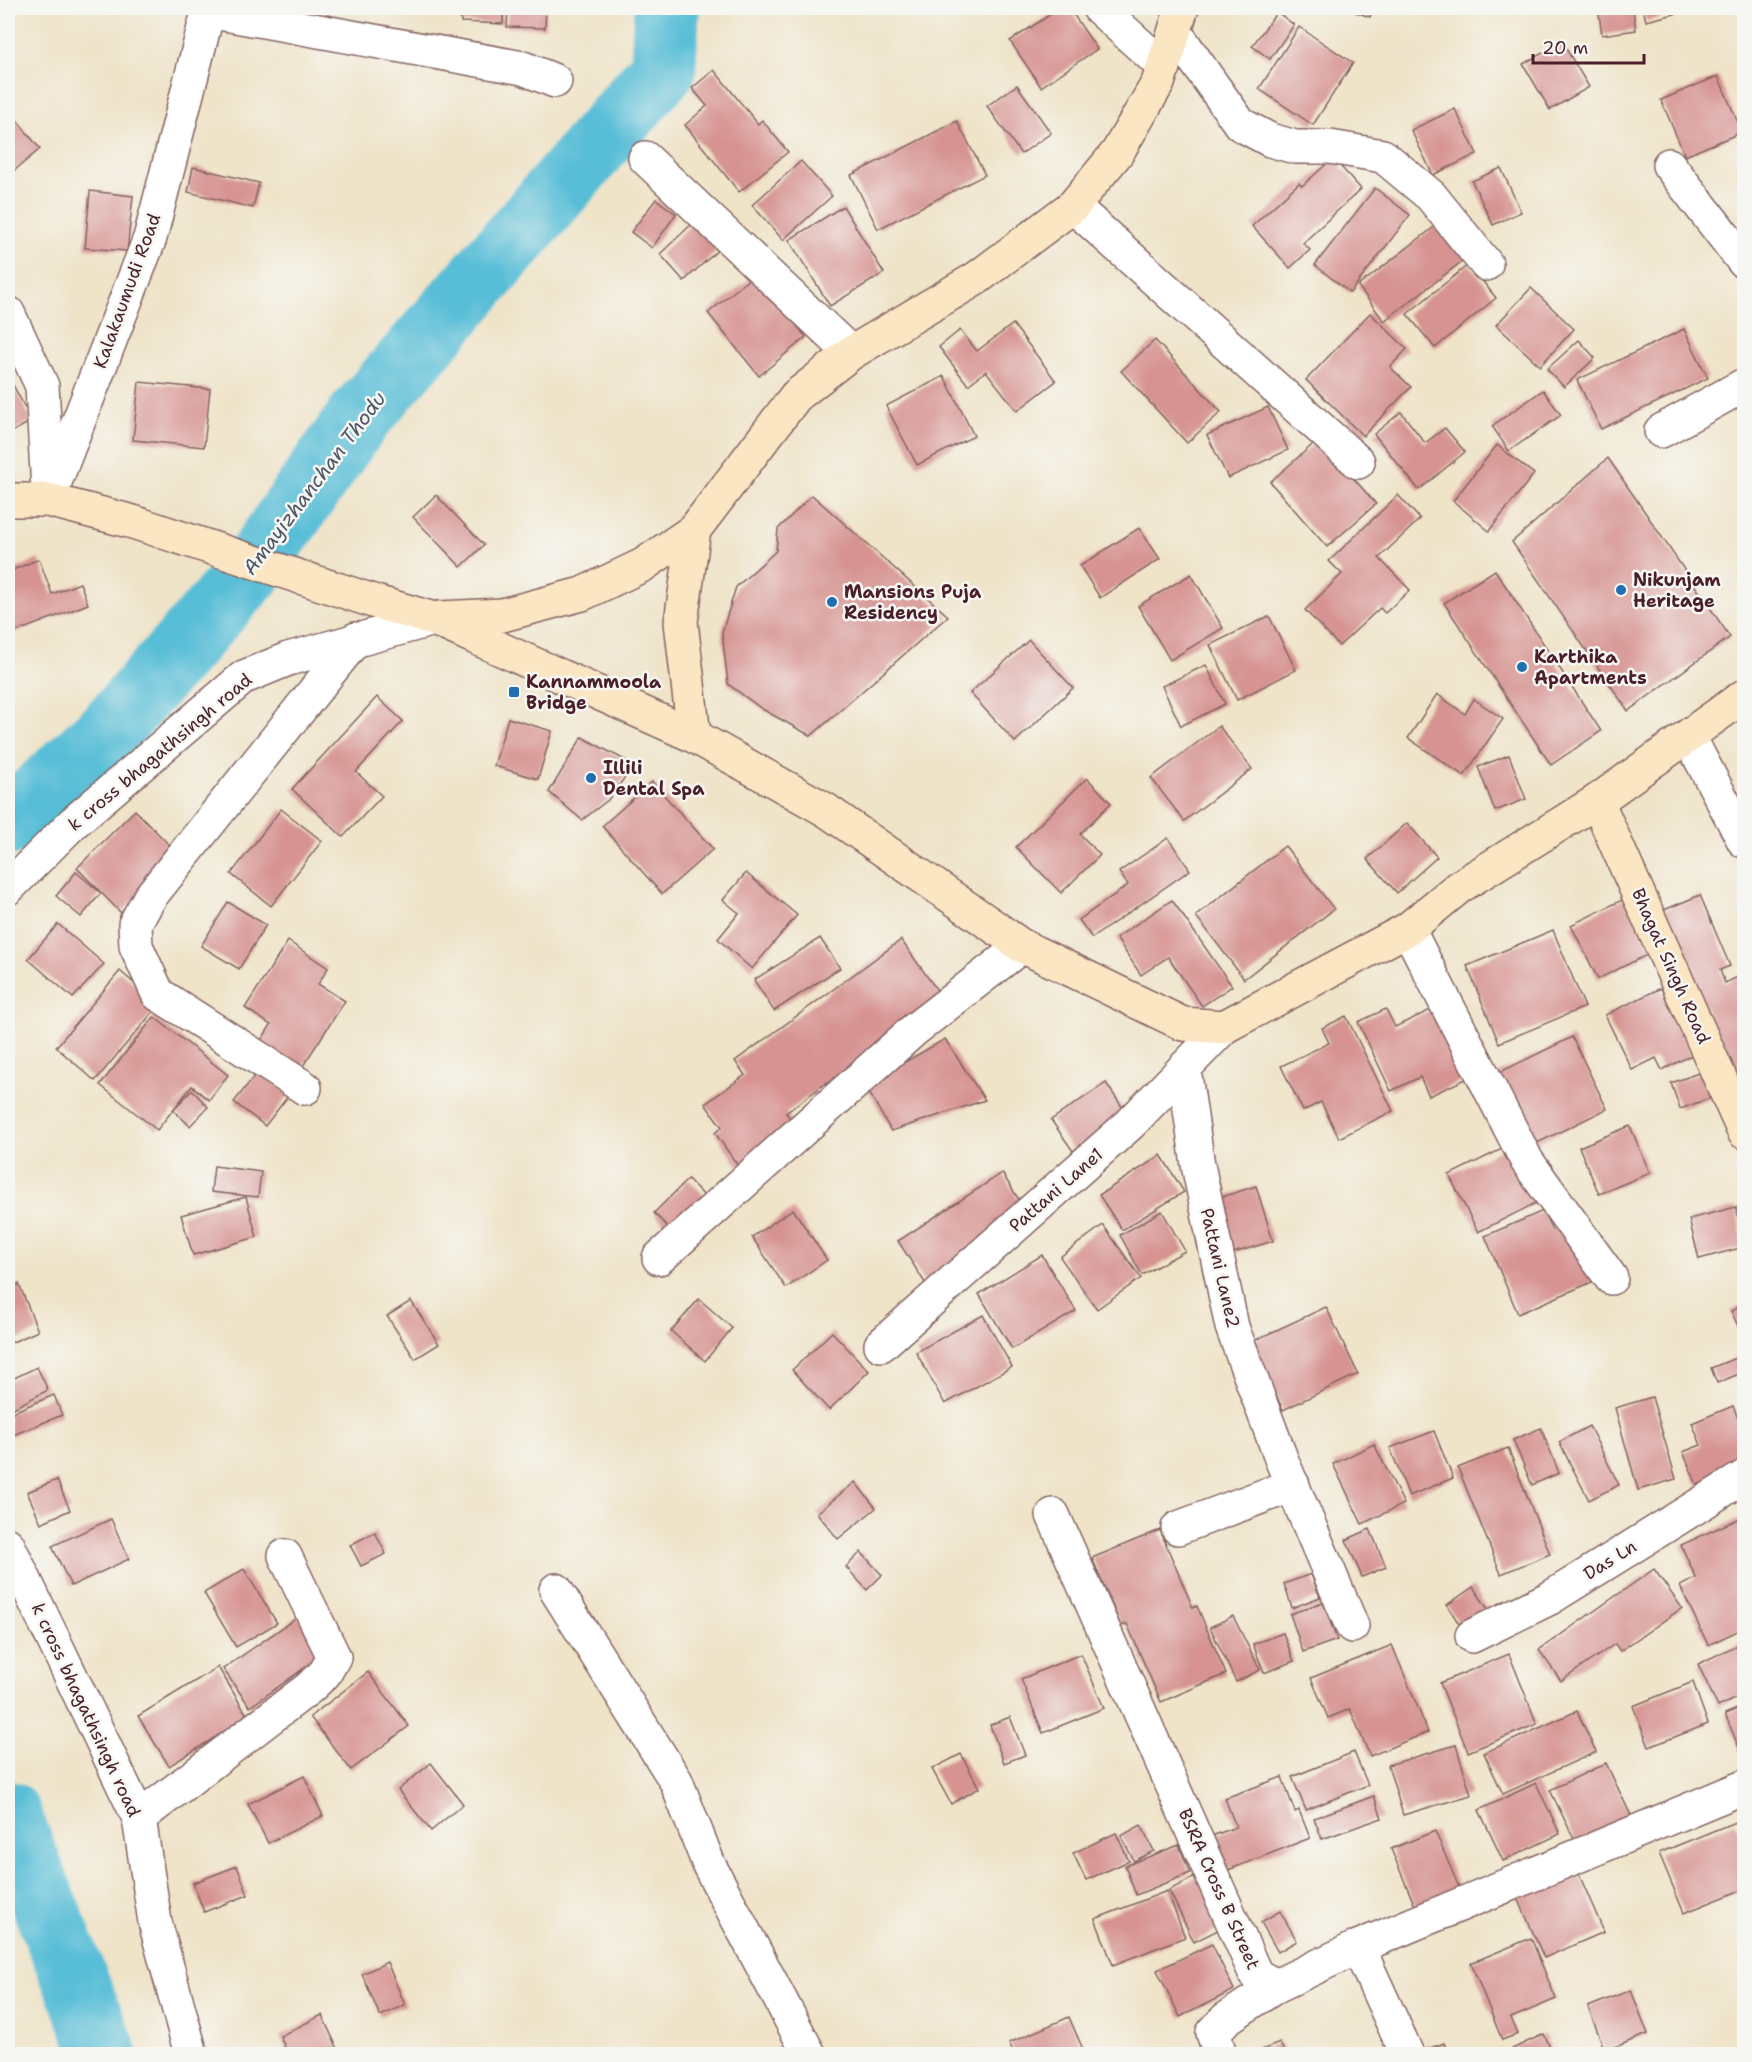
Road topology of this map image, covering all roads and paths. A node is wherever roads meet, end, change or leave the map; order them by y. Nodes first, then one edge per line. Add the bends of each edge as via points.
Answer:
1 (1099, 8) edge
2 (208, 9) edge
3 (1178, 20) edge
4 (1164, 68) junction
5 (555, 81) dead end
6 (645, 158) dead end
7 (1668, 165) dead end
8 (1073, 206) junction
9 (1744, 262) edge
10 (1486, 264) dead end
11 (8, 313) edge
12 (851, 353) junction
13 (1744, 385) edge
14 (1661, 431) dead end
15 (1358, 462) dead end
16 (8, 500) edge
17 (48, 500) junction
18 (694, 530) junction
19 (435, 618) junction
20 (356, 639) junction
21 (1744, 696) edge
22 (694, 736) junction
23 (1689, 737) junction
24 (1597, 801) junction
25 (1744, 841) edge
26 (8, 888) edge
27 (1408, 929) junction
28 (1022, 946) junction
29 (1224, 1027) junction
30 (1184, 1068) junction
31 (305, 1088) dead end
32 (1744, 1132) edge
33 (659, 1258) dead end
34 (1611, 1278) dead end
35 (880, 1345) dead end
36 (1287, 1473) junction
37 (1744, 1477) edge
38 (1053, 1515) dead end
39 (1178, 1528) dead end
40 (8, 1545) edge
41 (285, 1556) dead end
42 (556, 1590) dead end
43 (1352, 1626) dead end
44 (1472, 1636) dead end
45 (1744, 1787) edge
46 (139, 1818) junction
47 (1358, 1947) junction
48 (1276, 1986) junction
49 (191, 2055) edge
50 (809, 2055) edge
51 (1220, 2055) edge
52 (1407, 2055) edge

1 - 4 street
2 - 5 street via 524,68
2 - 17 street, Kalakaumudi Road via 150,238
3 - 4 main road
3 - 10 street via 1240,123 1270,140 1295,147 1330,147 1383,156 1431,196
4 - 8 main road via 1117,153
6 - 12 street
7 - 9 street
8 - 12 main road via 977,278
8 - 15 street
11 - 17 street via 42,386
12 - 18 main road via 796,396
13 - 14 street
16 - 17 main road
17 - 19 main road via 133,522
18 - 19 main road via 643,565 582,594 502,615
18 - 22 main road via 681,622
19 - 20 street, k cross bhagathsingh road
19 - 22 main road
20 - 26 street, k cross bhagathsingh road via 244,677 73,823
20 - 31 street via 150,897 135,924 136,946 158,994
21 - 23 main road
22 - 28 main road via 826,810
23 - 24 main road
23 - 25 street
24 - 27 main road via 1459,887
24 - 32 main road, Bhagat Singh Road
27 - 29 main road
27 - 34 street via 1527,1161
28 - 29 main road via 1183,1024
28 - 33 street via 914,1030
29 - 30 street, Pattani Lane1
30 - 35 street, Pattani Lane1 via 1130,1125
30 - 36 street, Pattani Lane2 via 1224,1300
36 - 39 street
36 - 43 street, Pattani Lane2
37 - 44 street, Das Ln via 1550,1598
38 - 48 street, BSRA Cross B Street via 1256,1975
40 - 46 street, k cross bhagathsingh road
41 - 46 street via 334,1657 325,1673 309,1688
42 - 50 street via 676,1781 709,1865
45 - 47 street, BSRA Cross B Street
46 - 49 street, k cross bhagathsingh road via 155,1922
47 - 48 street, BSRA Cross B Street
47 - 52 street
48 - 51 street via 1226,2019 1213,2033

